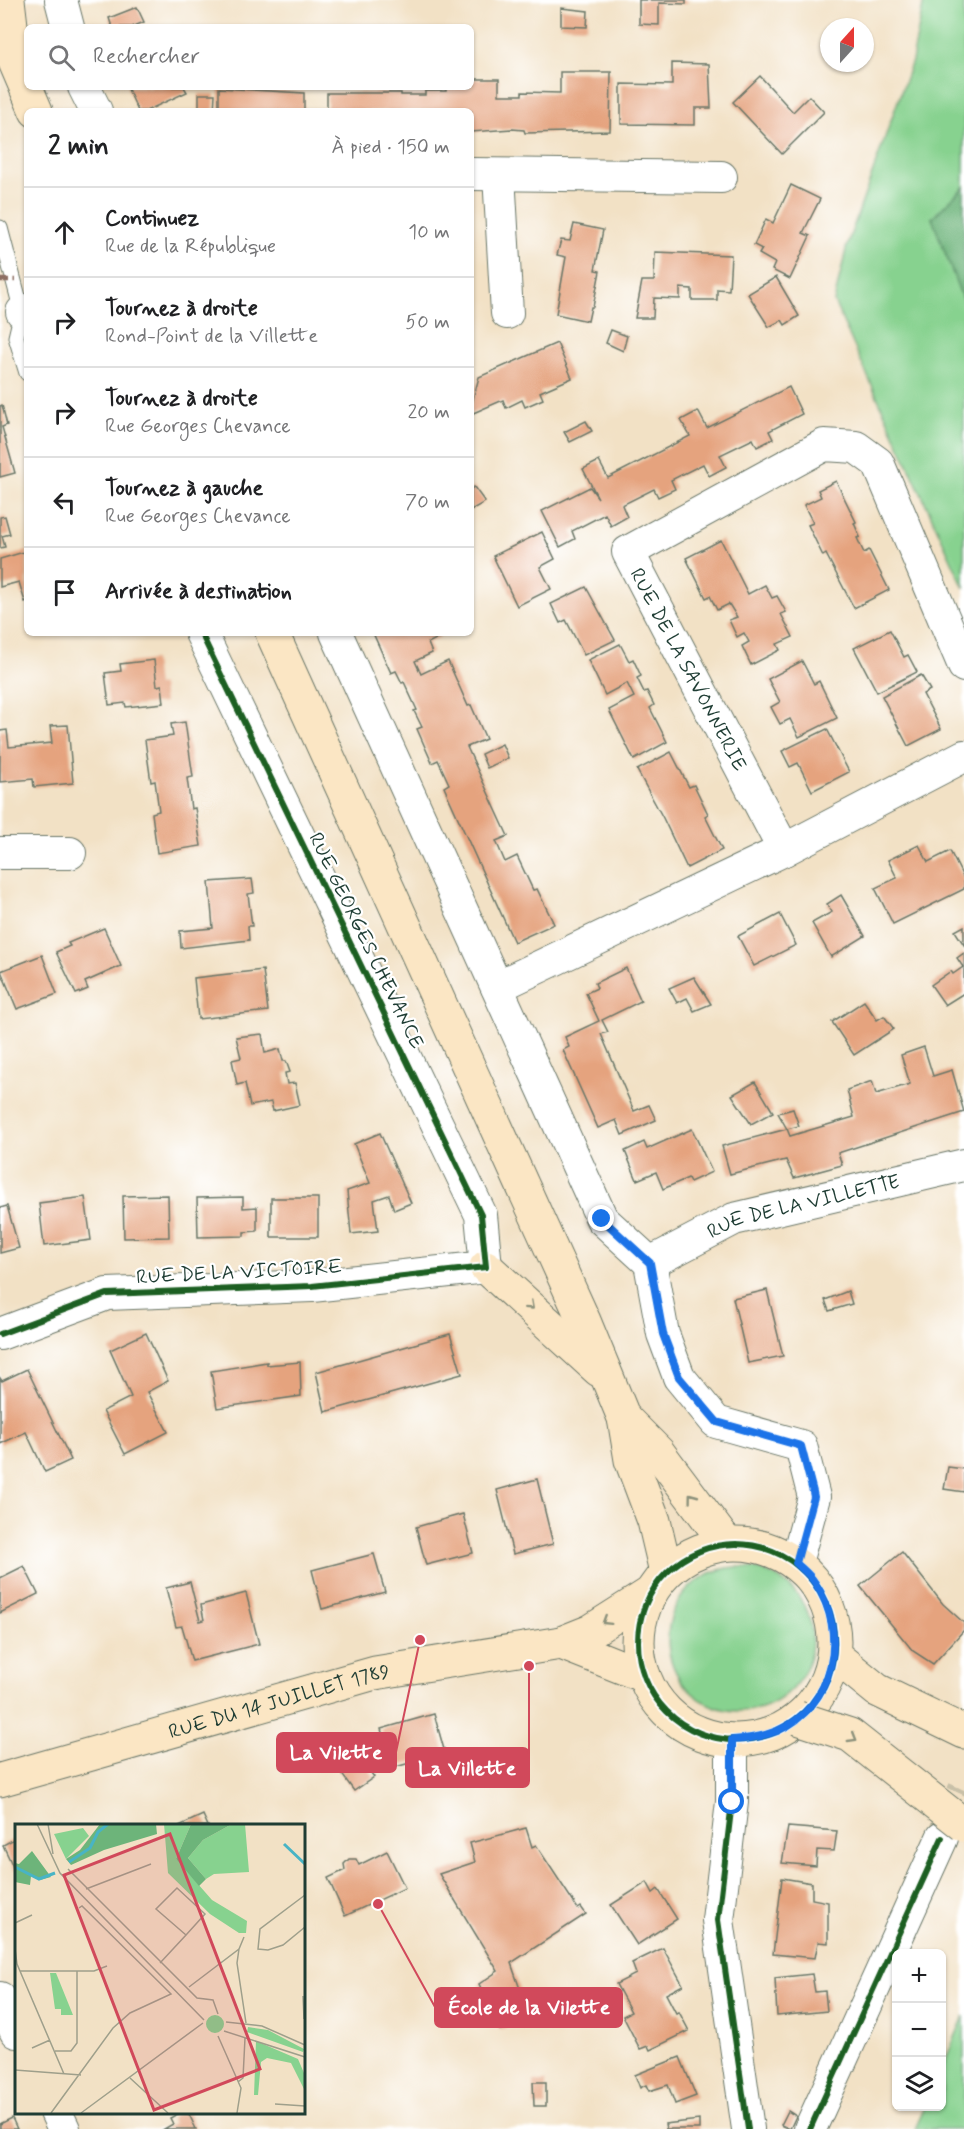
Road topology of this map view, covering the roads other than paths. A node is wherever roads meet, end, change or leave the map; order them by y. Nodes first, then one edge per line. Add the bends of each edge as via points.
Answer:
1 (8, 0) edge
2 (61, 0) edge
3 (67, 24) edge
4 (0, 27) edge
5 (16, 64) junction
6 (24, 83) edge
7 (27, 90) edge
8 (86, 90) edge
9 (35, 108) edge
10 (94, 108) edge
11 (485, 174) edge
12 (721, 177) dead end
13 (0, 228) edge
14 (24, 308) edge
15 (507, 313) dead end
16 (24, 314) edge
17 (24, 364) edge
18 (202, 636) edge
19 (273, 636) edge
20 (337, 636) edge
21 (964, 666) edge
22 (964, 756) edge
23 (784, 850) junction
24 (70, 853) dead end
25 (0, 854) edge
26 (497, 987) junction
27 (964, 1165) edge
28 (650, 1263) junction
29 (486, 1267) junction
30 (0, 1334) edge
31 (608, 1378) junction
32 (624, 1418) junction
33 (727, 1544) junction
34 (796, 1563) junction
35 (658, 1583) junction
36 (561, 1643) junction
37 (834, 1655) junction
38 (644, 1676) junction
39 (798, 1718) junction
40 (964, 1732) edge
41 (732, 1740) junction
42 (0, 1780) edge
43 (953, 1832) edge
44 (0, 1998) edge
45 (15, 2030) edge
46 (57, 2114) edge
47 (64, 2129) edge
48 (748, 2129) edge
49 (810, 2129) edge

1 - 5 main road
2 - 3 street
4 - 5 main road
5 - 6 main road
7 - 9 main road
8 - 10 street
11 - 12 street
11 - 15 street
13 - 14 lane
16 - 17 lane via 16,337
18 - 29 street, RUE GEORGES CHEVANCE via 481,1215
19 - 31 main road
20 - 26 street
21 - 23 street, RUE DE LA SAVONNERIE via 878,463 856,447 824,445 628,552
22 - 23 street
23 - 26 street
24 - 25 street
26 - 28 street via 602,1219
27 - 28 street, RUE DE LA VILLETTE via 734,1219
28 - 34 street via 663,1334 679,1377 717,1422 801,1446 814,1497
29 - 30 street, RUE DE LA VICTOIRE via 312,1286 107,1294
29 -> 31 main road
31 - 32 main road
33 -> 32 main road via 658,1452
32 - 35 main road via 631,1460 654,1521
33 - 34 main road via 751,1544
33 - 35 main road via 694,1552
34 - 37 main road via 814,1581 827,1604 834,1629
35 -> 36 main road, RUE DU 14 JUILLET 1789 via 591,1631
35 - 38 main road via 639,1620 638,1648
36 - 38 main road
36 - 42 main road, RUE DU 14 JUILLET 1789 via 375,1673
37 - 39 main road via 828,1678 815,1701
37 - 40 main road via 878,1690
38 - 41 main road via 664,1709 684,1725 707,1736
39 - 41 main road via 778,1731
39 -> 43 main road, bridge via 850,1735
41 - 48 street via 732,1802 718,1920
43 - 49 street
44 - 45 street
46 - 47 street

